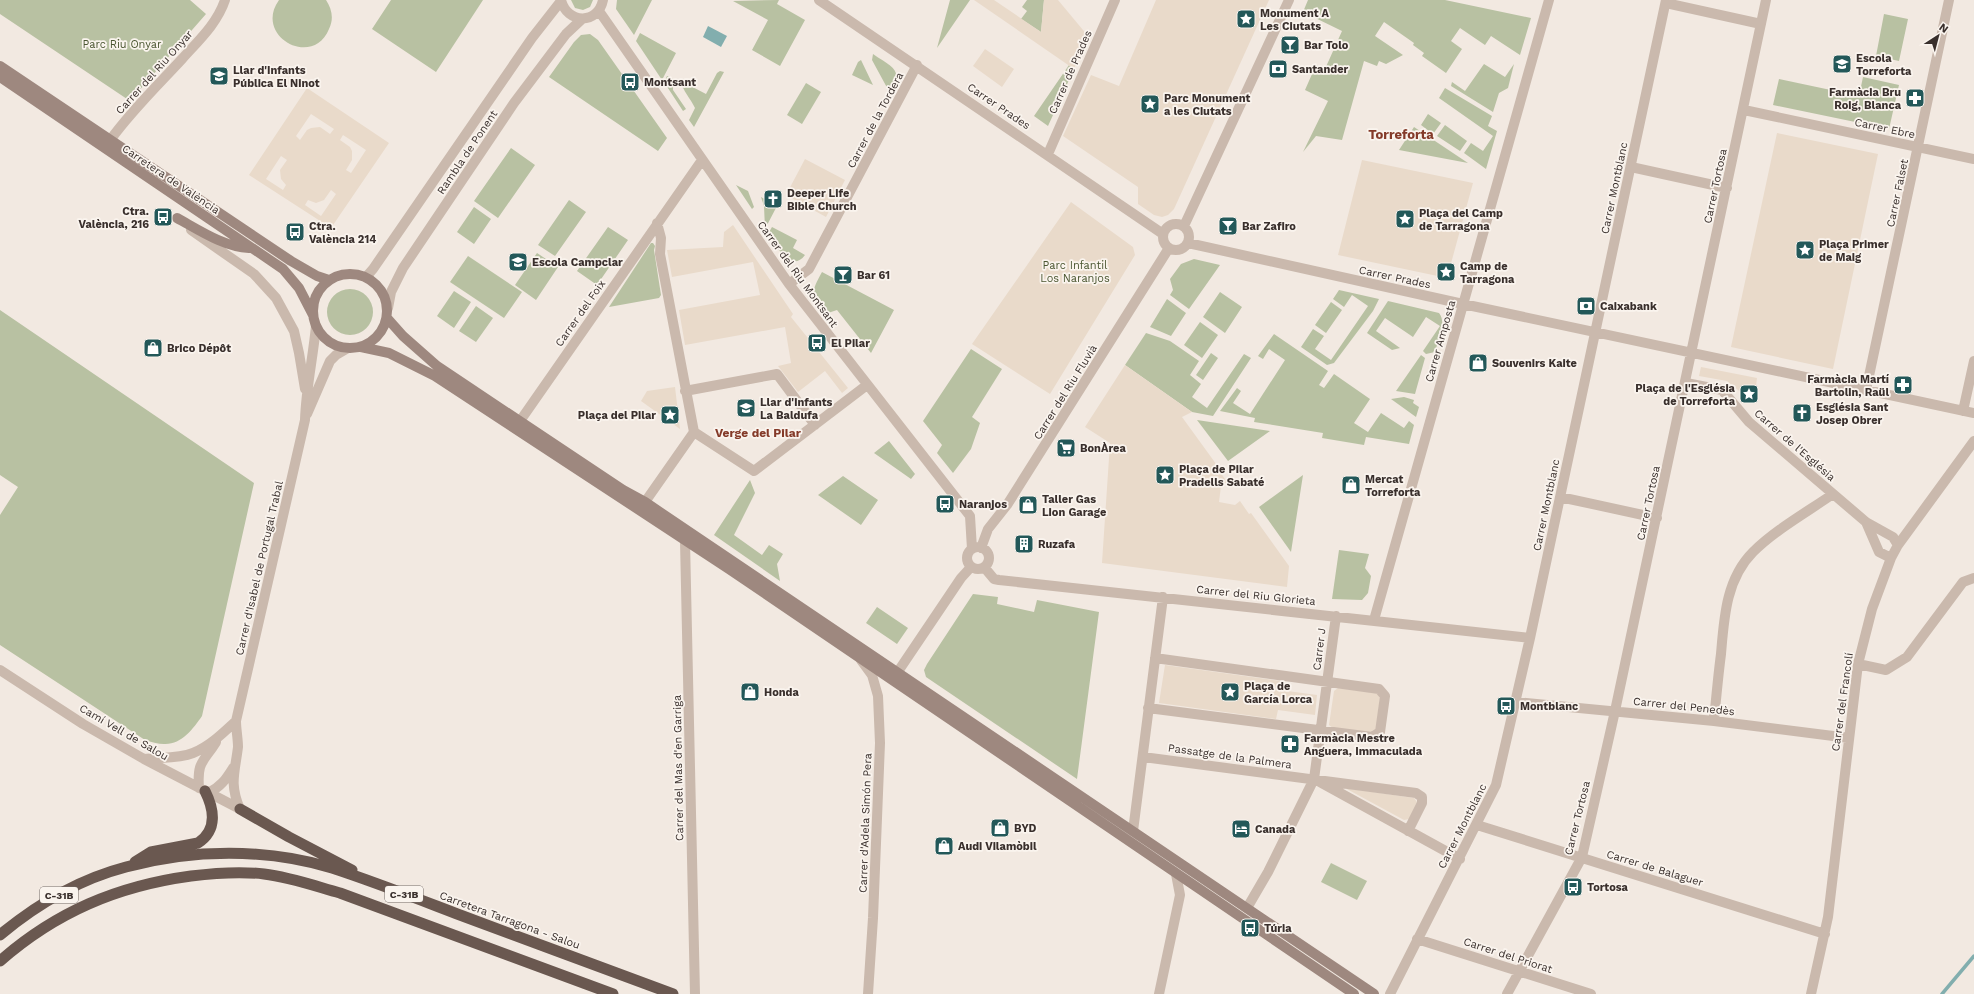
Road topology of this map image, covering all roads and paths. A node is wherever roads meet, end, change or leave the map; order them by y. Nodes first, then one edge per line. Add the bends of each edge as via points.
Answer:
1 (225, 0) edge
2 (562, 0) edge
3 (603, 0) edge
4 (819, 0) edge
5 (1115, 0) edge
6 (1289, 0) edge
7 (1549, 0) edge
8 (1766, 0) edge
9 (1949, 0) edge
10 (1666, 1) edge
11 (599, 11) junction
12 (582, 19) junction
13 (1761, 24) junction
14 (917, 65) junction
15 (0, 66) edge
16 (0, 78) edge
17 (1744, 110) junction
18 (111, 139) junction
19 (1919, 148) junction
20 (1048, 154) junction
21 (1974, 159) edge
22 (702, 160) junction
23 (1630, 167) junction
24 (1727, 188) junction
25 (177, 218) joint
26 (657, 223) junction
27 (1184, 226) junction
28 (1163, 234) junction
29 (1188, 243) junction
30 (1170, 248) junction
31 (253, 249) junction
32 (366, 277) junction
33 (329, 280) junction
34 (789, 284) junction
35 (1463, 304) junction
36 (387, 313) junction
37 (313, 315) junction
38 (316, 326) junction
39 (1595, 332) junction
40 (361, 346) junction
41 (348, 348) junction
42 (1692, 352) junction
43 (1974, 361) edge
44 (1686, 383) junction
45 (867, 385) junction
46 (1866, 390) junction
47 (685, 391) junction
48 (305, 393) junction
49 (1963, 411) junction
50 (1974, 413) edge
51 (305, 420) junction
52 (520, 421) junction
53 (815, 424) junction
54 (694, 432) junction
55 (1974, 441) edge
56 (1833, 494) junction
57 (1560, 497) junction
58 (645, 502) junction
59 (1657, 518) junction
60 (1866, 522) junction
61 (685, 541) junction
62 (1898, 545) junction
63 (977, 548) junction
64 (1891, 558) junction
65 (971, 567) junction
66 (984, 567) junction
67 (1974, 578) edge
68 (1163, 597) junction
69 (1336, 616) junction
70 (1374, 620) junction
71 (1530, 638) junction
72 (860, 658) junction
73 (1155, 658) junction
74 (1858, 664) junction
75 (0, 670) edge
76 (897, 674) junction
77 (1327, 682) junction
78 (1516, 702) junction
79 (1148, 708) junction
80 (1615, 711) junction
81 (236, 721) junction
82 (1714, 721) junction
83 (1320, 731) junction
84 (219, 737) junction
85 (1849, 738) junction
86 (1143, 757) junction
87 (144, 759) junction
88 (234, 767) junction
89 (1314, 779) junction
90 (204, 790) junction
91 (240, 809) junction
92 (1477, 825) junction
93 (1133, 831) junction
94 (1408, 831) junction
95 (1582, 857) junction
96 (1460, 859) junction
97 (125, 867) junction
98 (1176, 874) junction
99 (388, 888) junction
100 (1247, 908) junction
101 (1826, 934) junction
102 (0, 935) edge
103 (1417, 939) junction
104 (0, 961) edge
105 (1519, 972) junction
106 (613, 994) edge
107 (673, 994) edge
108 (695, 994) edge
109 (868, 994) edge
110 (1159, 994) edge
111 (1354, 994) edge
112 (1374, 994) edge
113 (1390, 994) edge
114 (1507, 994) edge
115 (1591, 994) edge
116 (1811, 994) edge

1 - 18 street, Carrer del Riu Onyar via 218,17
2 - 12 street via 568,14
2 - 32 street, Rambla de Ponent via 532,38
3 - 11 street
4 - 14 street, Carrer Prades
5 - 20 street, Carrer de Prades
6 - 27 street
7 - 35 street, Carrer Amposta
8 - 13 street, Carrer Tortosa
9 - 19 street, Carrer Falset
10 - 13 street
10 - 23 street, Carrer Montblanc
11 - 12 street, Rambla de Ponent
11 - 22 street, Carrer del Riu Montsant
12 - 36 street, Rambla de Ponent via 566,34 514,103 407,262 391,292
13 - 17 street, Carrer Tortosa
14 - 20 street, Carrer Prades
14 - 34 street, Carrer de la Tordera via 809,269
15 - 18 main road, Carretera de València
16 - 31 main road, Carretera de València
17 - 19 street, Carrer Ebre
17 - 24 street, Carrer Tortosa
18 - 33 main road, Carretera de València via 291,261
19 - 21 street, Carrer Ebre
19 - 46 street, Carrer Falset
20 - 28 street, Carrer Prades
22 - 26 street, Carrer del Foix
22 - 34 street, Carrer del Riu Montsant
23 - 24 street
23 - 39 street, Carrer Montblanc
24 - 42 street, Carrer Tortosa
25 - 31 main road via 216,239
25 - 48 street via 254,274 276,298 294,331
26 - 47 street via 661,238 660,254
26 - 52 street, Carrer del Foix
27 - 28 street via 1172,224
27 - 29 street via 1189,233
28 - 30 street via 1163,240
29 - 30 street via 1180,249
29 - 35 street, Carrer Prades
30 - 63 street, Carrer del Riu Fluvià via 1004,510 988,529
31 - 37 main road, Carretera de València via 283,269 299,288
32 - 33 main road via 352,273
32 - 36 main road via 378,286 386,298
33 - 37 main road via 317,293
34 - 45 street, Carrer del Riu Montsant
35 - 39 street, Carrer Prades
35 - 70 street, Carrer Amposta
36 - 40 main road via 378,336
36 - 52 main road via 403,336 437,366
37 - 38 main road
38 - 41 main road via 327,340 337,346
38 - 48 street, Carrer d'Isabel de Portugal Trabal via 314,352
39 - 42 street, Carrer Prades
39 - 57 street, Carrer Montblanc
40 - 41 main road
40 - 61 main road via 389,353 435,376
41 - 51 street, Carrer d'Isabel de Portugal Trabal via 330,361
42 - 44 street, Carrer Tortosa
42 - 46 street, Carrer Prades
43 - 49 street
44 - 56 street, Carrer de l'Església via 1722,390 1749,422
44 - 59 street, Carrer Tortosa
45 - 53 street
45 - 63 street, Carrer del Riu Montsant via 970,516
46 - 49 street, Carrer Prades
47 - 53 street via 777,374
47 - 54 street
48 - 51 street, Carrer d'Isabel de Portugal Trabal
49 - 50 street, Carrer Prades
51 - 81 street, Carrer d'Isabel de Portugal Trabal
52 - 58 main road
53 - 54 street via 754,471
54 - 58 street
55 - 62 street, Carrer del Francolí
56 - 60 street, Carrer de l'Església
56 - 82 street via 1767,540 1740,568 1731,588 1725,612
57 - 59 street
57 - 71 street, Carrer Montblanc
58 - 76 main road
59 - 80 street, Carrer Tortosa
60 - 62 street, Carrer de l'Església via 1893,537
60 - 64 street, Carrer de l'Església via 1879,552
61 - 72 main road via 729,568
61 - 108 street, Carrer del Mas d'en Garriga
62 - 64 street, Carrer del Francolí
63 - 65 street via 967,557
63 - 66 street via 987,552 989,557
64 - 74 street, Carrer del Francolí via 1872,609
65 - 66 street via 978,570
65 - 76 street
66 - 68 street, Carrer del Riu Glorieta via 994,579
67 - 74 street via 1963,582 1907,656 1886,670
68 - 69 street, Carrer del Riu Glorieta
68 - 73 street
69 - 70 street, Carrer del Riu Glorieta
69 - 77 street, Carrer J
70 - 71 street, Carrer del Riu Glorieta
71 - 78 street, Carrer Montblanc
72 - 98 main road
72 - 109 street, Carrer d'Adela Simón Pera via 872,675 878,696 880,766
73 - 77 street
73 - 79 street
74 - 85 street, Carrer del Francolí
75 - 87 street, Camí Vell de Salou via 83,724
76 - 93 main road
77 - 83 street, Carrer J
77 - 83 street via 1379,689 1385,696 1380,732 1372,737
78 - 80 street, Carrer del Penedès
78 - 92 street, Carrer Montblanc via 1496,786
79 - 83 street
79 - 86 street
80 - 82 street, Carrer del Penedès
80 - 95 street, Carrer Tortosa
81 - 84 street
81 - 88 street, Carrer d'Isabel de Portugal Trabal via 238,746
82 - 85 street, Carrer del Penedès
83 - 89 street, Carrer J
84 - 87 street via 193,753 170,758
84 - 90 street via 201,762 198,771
85 - 101 street, Carrer del Francolí
86 - 89 street, Passatge de la Palmera
86 - 93 street
87 - 90 street, Camí Vell de Salou
88 - 90 street via 217,789
88 - 91 street, Carrer d'Isabel de Portugal Trabal via 232,783
89 - 94 street, Passatge de la Palmera
89 - 94 street, Passatge de la Palmera via 1416,793 1422,797 1422,803
89 - 100 street, Carrer J via 1268,872
90 - 91 street, Camí Vell de Salou
90 - 97 highway via 213,814 211,829 203,840 151,852
91 - 99 highway
92 - 95 street, Carrer de Balaguer
92 - 96 street, Carrer Montblanc
93 - 100 main road
94 - 96 street, Passatge de la Palmera
95 - 101 street, Carrer de Balaguer
95 - 105 street, Carrer Tortosa
96 - 103 street, Carrer Montblanc
97 - 99 highway, Carretera Tarragona - Salou / C-31B via 195,855 259,854 330,868
97 - 102 highway, Carretera Tarragona - Salou / C-31B via 89,880 36,908
98 - 110 street via 1180,895
98 - 111 main road
99 - 107 highway, Carretera Tarragona - Salou / C-31B
100 - 112 main road
101 - 116 street, Carrer del Francolí
103 - 105 street, Carrer del Priorat
103 - 113 street, Carrer Montblanc
104 - 106 highway, C-31B via 41,929 112,893 156,881 211,874 246,873 292,880 340,894
105 - 114 street, Carrer Tortosa
105 - 115 street, Carrer del Priorat

